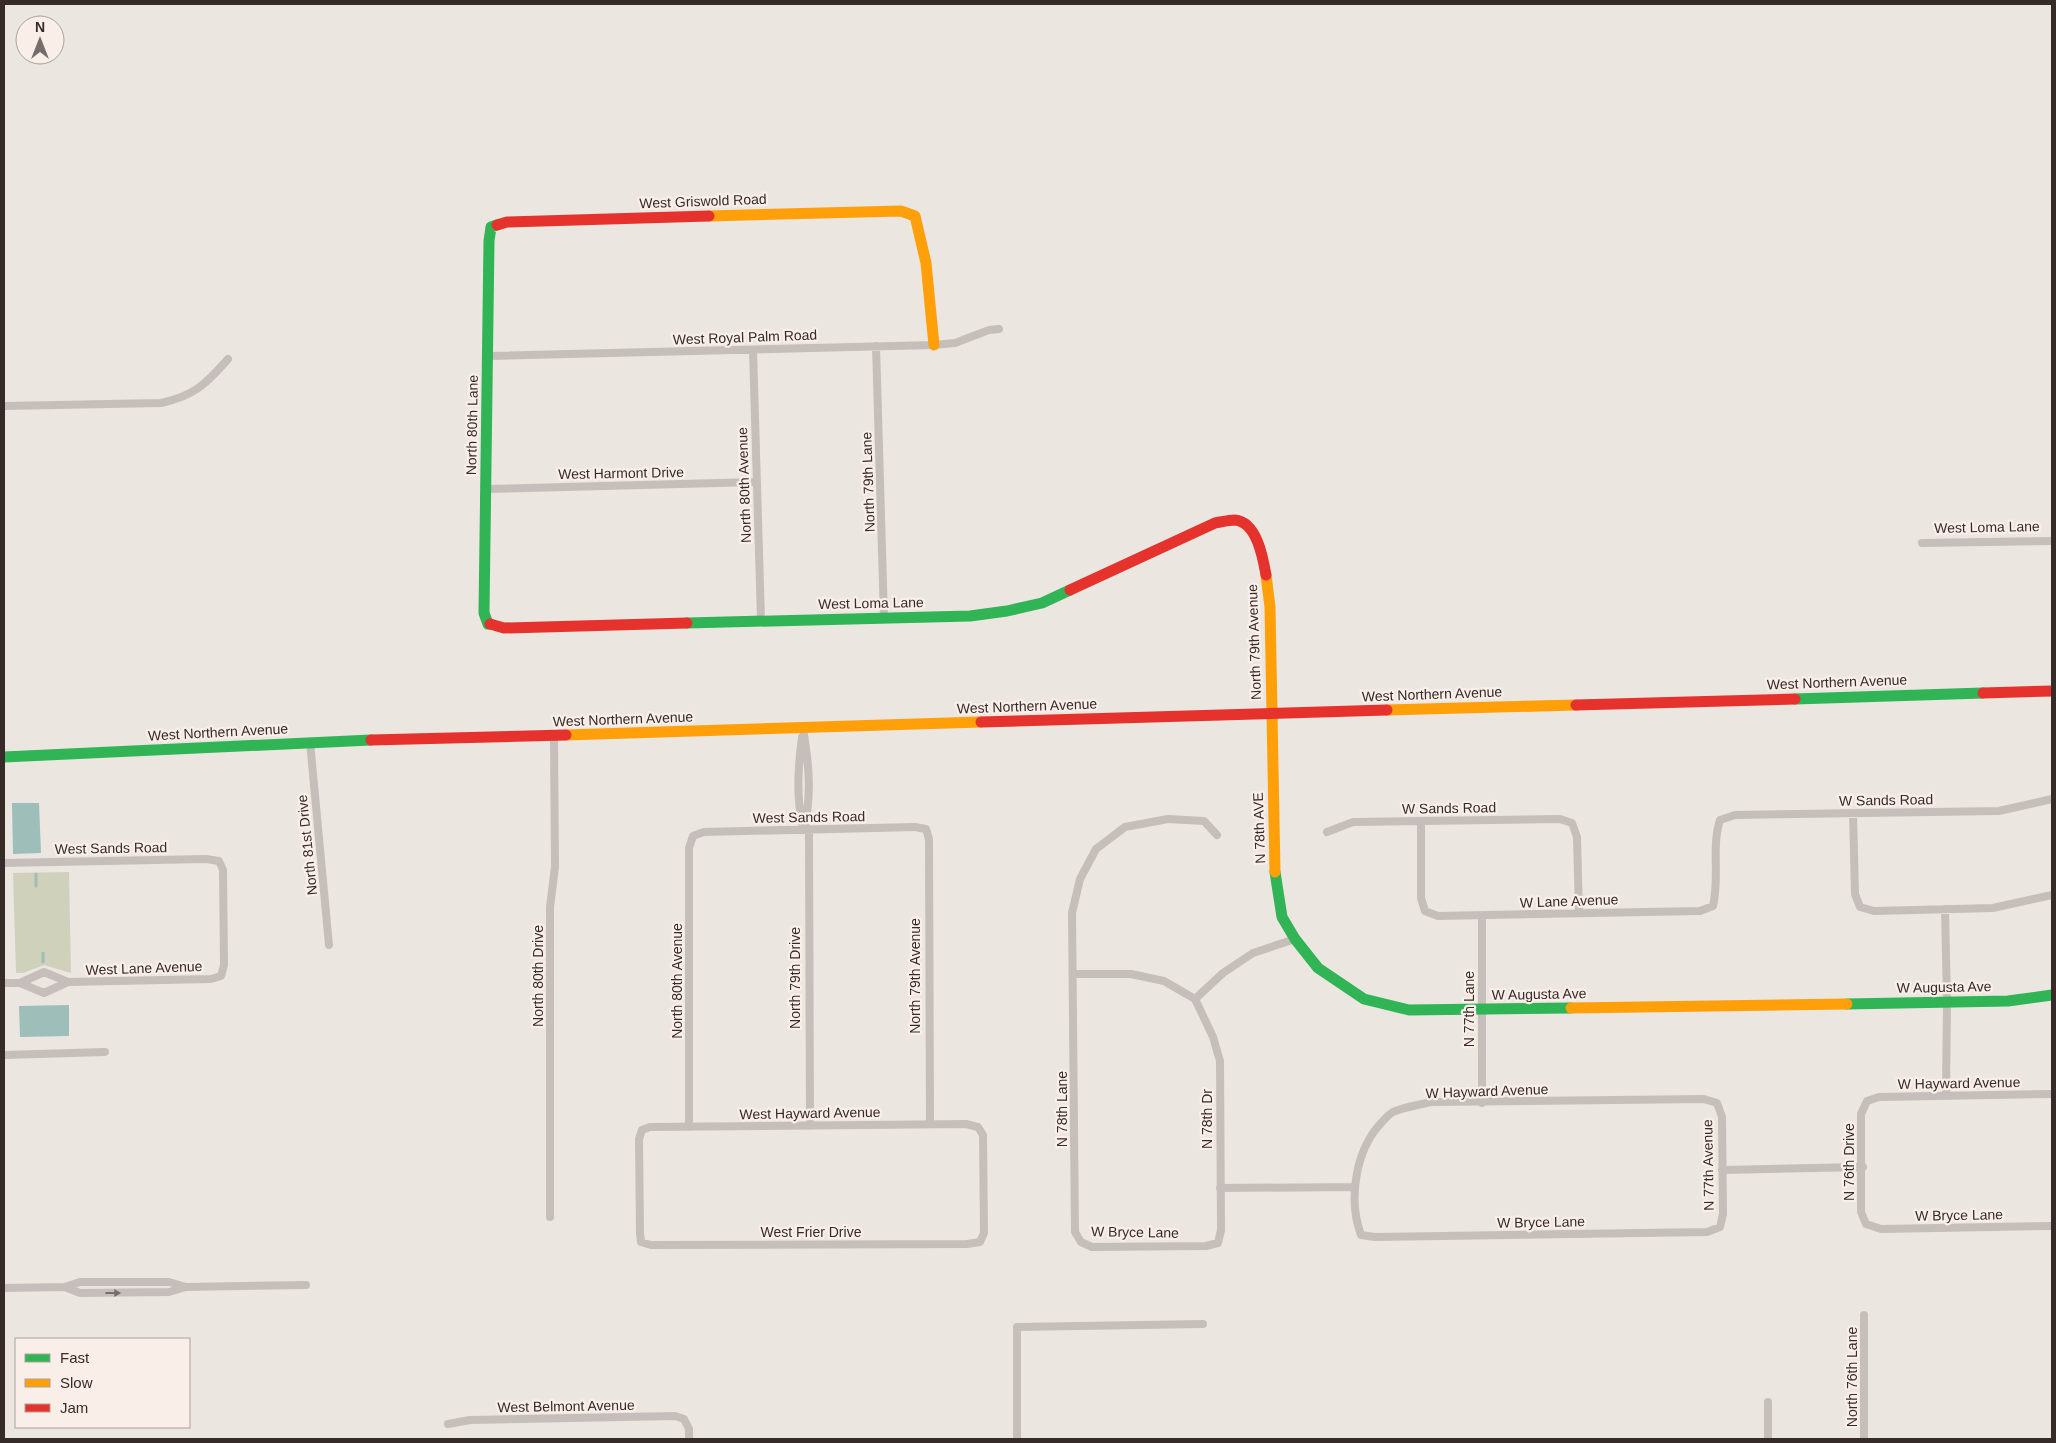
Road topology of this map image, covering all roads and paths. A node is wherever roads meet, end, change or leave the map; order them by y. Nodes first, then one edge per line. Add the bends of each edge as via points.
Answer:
1 (491, 227) joint
2 (999, 329) dead end
3 (934, 345) junction
4 (876, 346) junction
5 (753, 350) junction
6 (488, 356) junction
7 (228, 359) dead end
8 (4, 406) edge
9 (756, 482) junction
10 (486, 489) junction
11 (1236, 520) joint
12 (2052, 541) edge
13 (1922, 543) dead end
14 (884, 618) junction
15 (761, 620) junction
16 (488, 624) joint
17 (2052, 691) edge
18 (1272, 714) junction
19 (803, 728) junction
20 (554, 736) junction
21 (310, 742) junction
22 (4, 757) edge
23 (798, 796) junction
24 (809, 796) junction
25 (2052, 799) edge
26 (1852, 814) junction
27 (1421, 822) junction
28 (806, 829) junction
29 (926, 829) joint
30 (1327, 832) dead end
31 (1217, 835) dead end
32 (692, 836) joint
33 (4, 863) edge
34 (2052, 895) edge
35 (1713, 906) joint
36 (1945, 909) junction
37 (1579, 912) junction
38 (1482, 916) junction
39 (1295, 939) junction
40 (329, 946) dead end
41 (1074, 974) junction
42 (221, 976) joint
43 (68, 982) junction
44 (4, 983) edge
45 (20, 983) junction
46 (2052, 995) edge
47 (1195, 999) junction
48 (1947, 1002) junction
49 (1481, 1010) junction
50 (105, 1052) dead end
51 (4, 1054) edge
52 (2052, 1094) edge
53 (1946, 1095) junction
54 (1867, 1101) joint
55 (1482, 1103) junction
56 (1717, 1103) joint
57 (930, 1124) junction
58 (810, 1126) junction
59 (689, 1127) junction
60 (1863, 1167) junction
61 (1722, 1170) junction
62 (1355, 1187) junction
63 (1220, 1188) junction
64 (550, 1217) dead end
65 (1866, 1224) joint
66 (2052, 1226) edge
67 (1720, 1227) joint
68 (1360, 1235) joint
69 (641, 1242) joint
70 (980, 1242) joint
71 (1081, 1242) joint
72 (1218, 1243) joint
73 (306, 1285) dead end
74 (4, 1288) edge
75 (1864, 1315) dead end
76 (1203, 1324) dead end
77 (1768, 1402) dead end
78 (448, 1424) dead end
79 (688, 1439) edge
80 (1018, 1439) edge
81 (1768, 1439) edge
82 (1864, 1439) edge

1 - 3 street, West Griswold Road via 507,222 901,211 915,216 920,230 929,280
1 - 6 street, North 80th Lane
2 - 3 street, West Royal Palm Road via 955,343
3 - 4 street, West Royal Palm Road
4 - 5 street, West Royal Palm Road
4 - 14 street, North 79th Lane
5 - 6 street, West Royal Palm Road
5 - 9 street, North 80th Avenue
6 - 10 street, North 80th Lane
7 - 8 street via 196,391 172,401
9 - 10 street, West Harmont Drive
9 - 15 street, North 80th Avenue
10 - 16 street, North 80th Lane via 484,613
11 - 14 street, West Loma Lane via 1215,523 1042,603 970,616
11 - 18 street, North 79th Avenue via 1251,528 1266,573 1270,607
12 - 13 street, West Loma Lane
14 - 15 street, West Loma Lane
15 - 16 street, West Loma Lane via 504,628
17 - 18 street, West Northern Avenue
18 - 19 street, West Northern Avenue
18 - 39 street, N 78th AVE via 1275,869 1282,917
19 - 20 street, West Northern Avenue
19 - 23 street, North 79th Drive
19 - 24 street, North 79th Drive via 810,765
20 - 21 street, West Northern Avenue
20 - 64 street, North 80th Drive via 555,867 550,907
21 - 22 street, West Northern Avenue
21 - 40 street, North 81st Drive
23 - 24 street
23 - 28 street, North 79th Drive via 798,808
24 - 28 street, North 79th Drive
25 - 26 street, W Sands Road via 1999,811
26 - 35 street, W Sands Road via 1735,815 1720,820 1715,834 1716,892
26 - 36 street via 1855,894 1860,907 1874,911
27 - 30 street, W Sands Road via 1353,822
27 - 37 street, W Sands Road via 1560,818 1572,823 1577,837
27 - 38 street, W Lane Avenue via 1421,898 1425,911 1438,916
28 - 29 street, West Sands Road
28 - 32 street, West Sands Road via 704,832
28 - 58 street, North 79th Drive
29 - 57 street, North 79th Avenue via 929,839
31 - 41 street via 1204,821 1168,819 1125,827 1096,849 1080,879 1072,913
32 - 59 street, North 80th Avenue via 689,848
33 - 42 street, West Sands Road via 206,859 219,862 223,870 224,965
34 - 36 street via 1993,908
35 - 37 street, W Lane Avenue via 1700,910
36 - 48 street
37 - 38 street, W Lane Avenue
38 - 49 street, N 77th Lane
39 - 47 street via 1253,954 1223,973
39 - 49 street, W Augusta Ave via 1318,968 1364,999 1409,1010
41 - 47 street via 1139,976 1164,981
41 - 71 street, N 78th Lane via 1075,1232
42 - 43 street, West Lane Avenue
43 - 45 street, West Lane Avenue via 44,972
43 - 45 street, West Lane Avenue via 44,993
44 - 45 street, West Lane Avenue
46 - 48 street, W Augusta Ave via 2008,1001
47 - 63 street, N 78th Dr via 1220,1061
48 - 49 street, W Augusta Ave
48 - 53 street
49 - 55 street, N 77th Lane
50 - 51 street
52 - 53 street, W Hayward Avenue
53 - 54 street, W Hayward Avenue via 1879,1097
54 - 60 street, N 76th Drive via 1861,1114
55 - 56 street, W Hayward Avenue via 1704,1099
55 - 62 street, W Hayward Avenue via 1431,1102 1392,1112 1376,1129 1362,1152
56 - 61 street, N 77th Avenue via 1722,1117
57 - 58 street, West Hayward Avenue
57 - 70 street, West Hayward Avenue via 966,1124 978,1127 983,1136 984,1233
58 - 59 street, West Hayward Avenue
59 - 69 street, West Hayward Avenue via 642,1130 639,1139
60 - 61 street
60 - 65 street, N 76th Drive via 1862,1212
61 - 67 street, N 77th Avenue
62 - 63 street
62 - 68 street, W Hayward Avenue via 1356,1222
63 - 72 street, N 78th Dr via 1221,1230
65 - 66 street, W Bryce Lane via 1881,1229
67 - 68 street, W Bryce Lane via 1707,1232
69 - 70 street, West Frier Drive via 651,1245
71 - 72 street, W Bryce Lane via 1092,1246 1206,1246
73 - 74 street via 186,1287 169,1282 80,1282 65,1287
75 - 82 street, North 76th Lane
76 - 80 street via 1017,1326
77 - 81 street
78 - 79 street, West Belmont Avenue via 470,1420 676,1416 684,1419 689,1429

